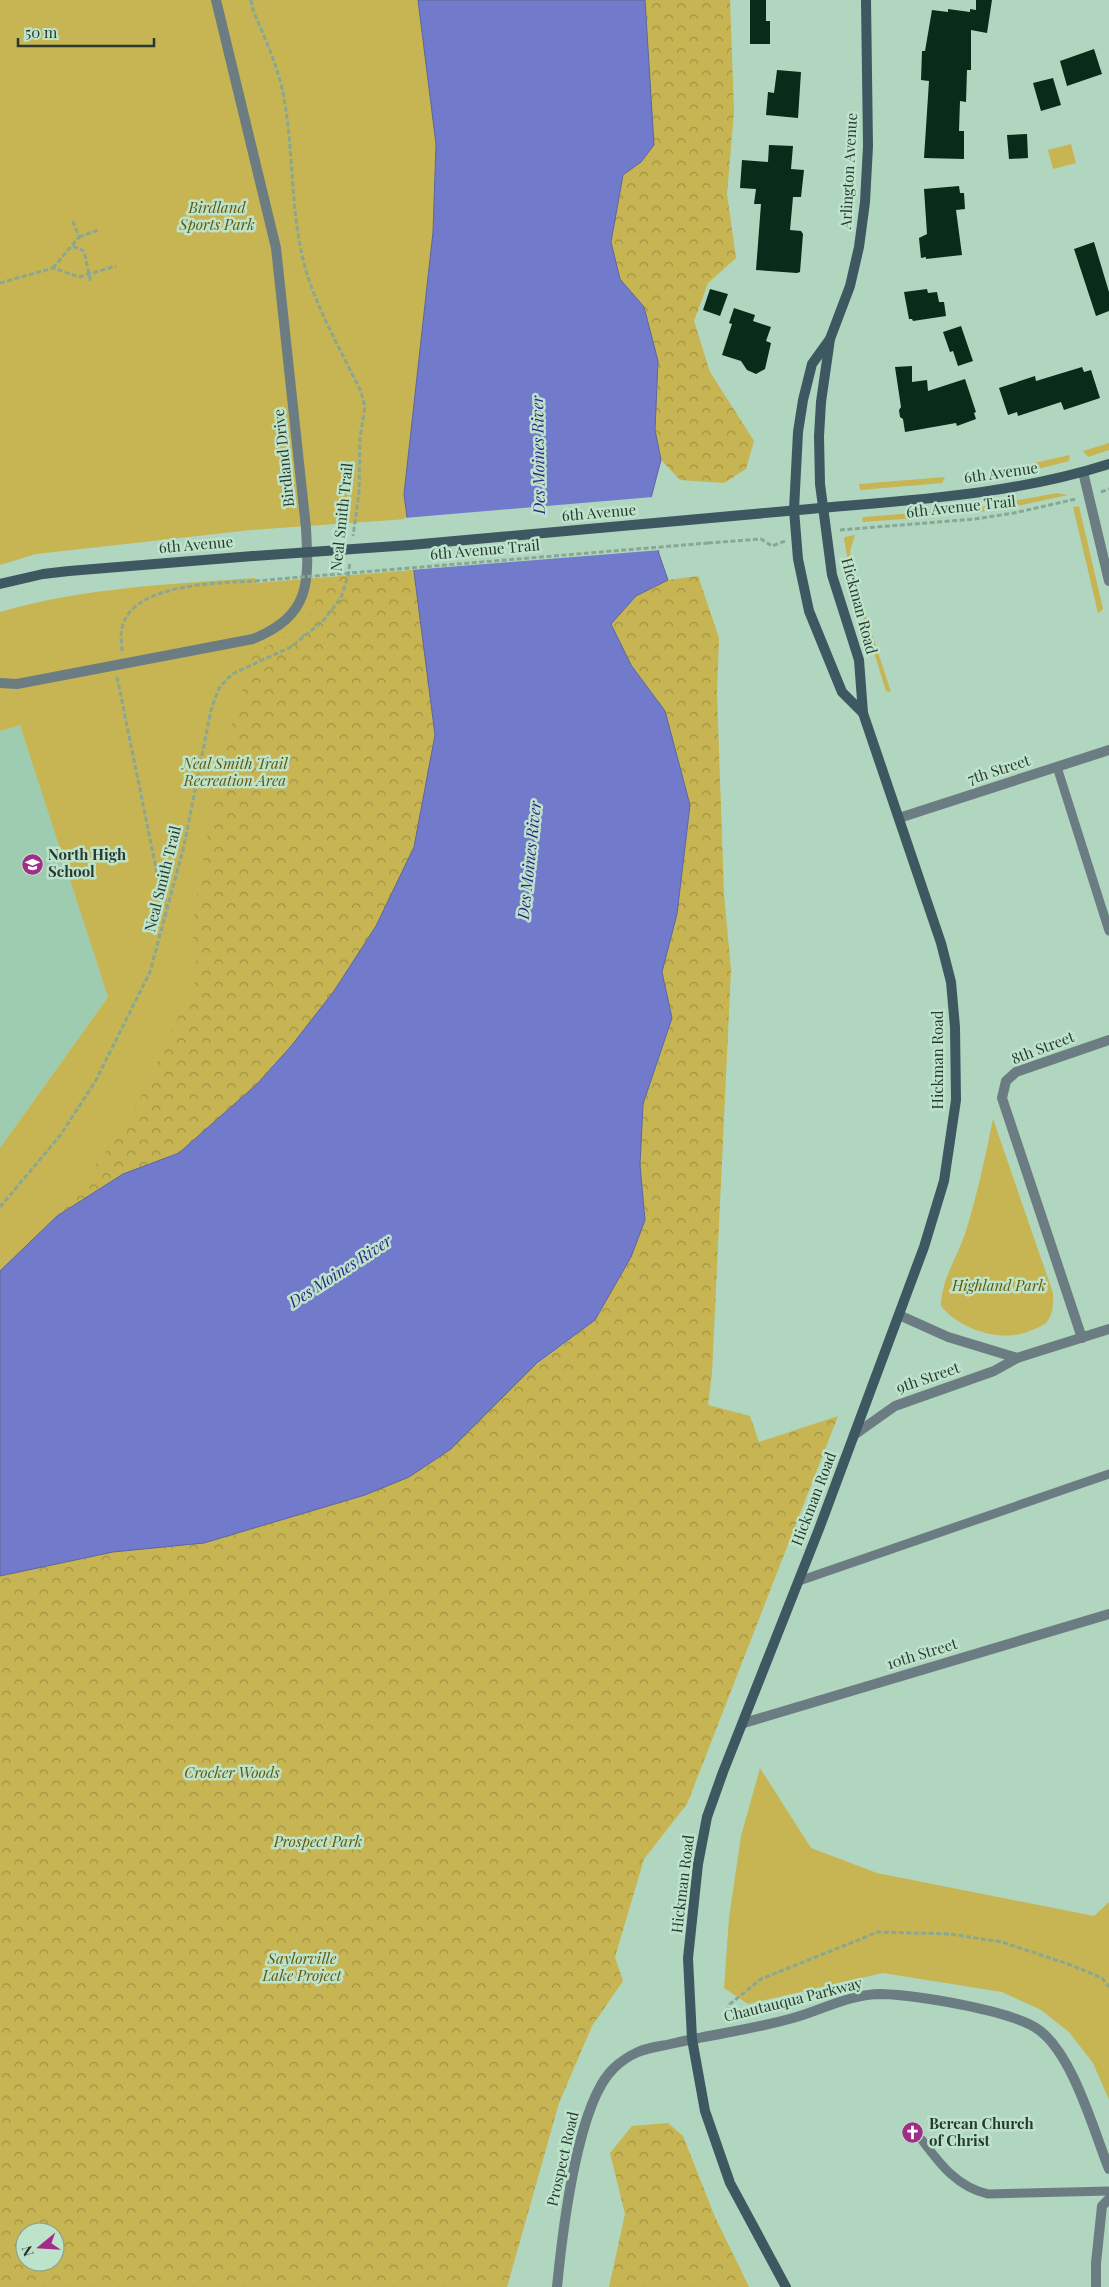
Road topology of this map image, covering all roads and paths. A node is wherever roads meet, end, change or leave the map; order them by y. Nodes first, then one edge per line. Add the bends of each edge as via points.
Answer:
1 (216, 0) edge
2 (251, 0) edge
3 (866, 0) edge
4 (72, 219) dead end
5 (98, 230) dead end
6 (79, 237) junction
7 (74, 246) junction
8 (116, 266) dead end
9 (53, 268) junction
10 (89, 274) junction
11 (0, 283) edge
12 (91, 283) dead end
13 (830, 339) junction
14 (1109, 464) edge
15 (1083, 472) junction
16 (1109, 489) edge
17 (1104, 491) dead end
18 (1075, 500) dead end
19 (822, 508) junction
20 (794, 510) junction
21 (848, 529) dead end
22 (353, 538) dead end
23 (778, 543) dead end
24 (350, 557) dead end
25 (1109, 581) edge
26 (0, 584) edge
27 (122, 651) dead end
28 (117, 678) dead end
29 (0, 683) edge
30 (864, 713) junction
31 (1109, 750) edge
32 (1056, 767) junction
33 (899, 818) junction
34 (1109, 899) edge
35 (1099, 902) junction
36 (168, 911) junction
37 (1109, 931) edge
38 (1109, 1040) edge
39 (0, 1207) edge
40 (899, 1315) junction
41 (1109, 1329) edge
42 (1082, 1338) junction
43 (1017, 1358) junction
44 (854, 1435) junction
45 (1109, 1474) edge
46 (799, 1581) junction
47 (1109, 1614) edge
48 (744, 1723) junction
49 (1109, 1987) edge
50 (719, 2034) junction
51 (692, 2039) junction
52 (922, 2140) dead end
53 (1109, 2169) edge
54 (1109, 2191) edge
55 (1109, 2199) edge
56 (557, 2287) edge
57 (786, 2287) edge
58 (1096, 2287) edge

1 - 29 street, Birdland Drive via 276,248 306,528 308,570 305,589 300,604 286,620 253,639 18,684
2 - 22 path, Neal Smith Trail via 283,93 296,225 307,273 365,406
3 - 13 main road, Arlington Avenue via 868,146 865,202 850,286
4 - 6 path
5 - 6 path
6 - 7 path
7 - 9 path
7 - 10 path via 84,250
8 - 10 path
9 - 10 path via 79,277
9 - 11 path
10 - 12 path
13 - 19 main road, Arlington Avenue via 819,436
13 - 20 main road, Arlington Avenue via 812,364 803,400
14 - 15 main road, 6th Avenue
15 - 19 main road, 6th Avenue via 1008,489
15 - 25 street
16 - 17 path
18 - 21 path, 6th Avenue Trail via 975,518
19 - 20 main road, 6th Avenue
19 - 30 main road, Hickman Road via 832,575 859,660
20 - 26 main road, 6th Avenue, bridge via 69,571
20 - 30 main road, Hickman Road via 797,549 809,611 842,692
23 - 27 path, 6th Avenue Trail, bridge via 772,546 761,539 751,539 191,585 151,598 133,608 122,628
24 - 36 path, Neal Smith Trail via 341,598 322,622 290,647 232,674 219,688 211,710
28 - 36 path via 157,873
30 - 33 main road, Hickman Road
31 - 32 street, 7th Street
32 - 33 street, 7th Street
32 - 35 lane
33 - 40 main road, Hickman Road via 951,982 956,1100 944,1181
34 - 35 lane
35 - 37 lane
36 - 39 path, Neal Smith Trail via 150,972 95,1082 59,1137
38 - 42 street, 8th Street via 1016,1072 1006,1081 1002,1098
40 - 43 street, 9th Street via 948,1337
40 - 44 main road, Hickman Road
41 - 42 street, 9th Street
42 - 43 street, 9th Street
43 - 44 street, 9th Street via 994,1371 895,1406
44 - 46 main road, Hickman Road
45 - 46 lane
46 - 48 main road, Hickman Road
47 - 48 street, 10th Street
48 - 51 main road, Hickman Road via 707,1817 698,1864 688,1958
49 - 50 path via 1102,1978 1002,1942 950,1934 878,1932 762,1979 730,2004
50 - 51 street, Chautauqua Parkway
50 - 53 street, Chautauqua Parkway via 794,2018 829,2004 879,1994 918,1997 1021,2020 1053,2042 1068,2064
51 - 56 street, Prospect Road via 639,2051 613,2069 594,2100 586,2122 564,2225
51 - 57 main road, Hickman Road via 705,2111 730,2183
52 - 54 lane via 944,2168 973,2190 988,2194
55 - 58 street via 1102,2206

